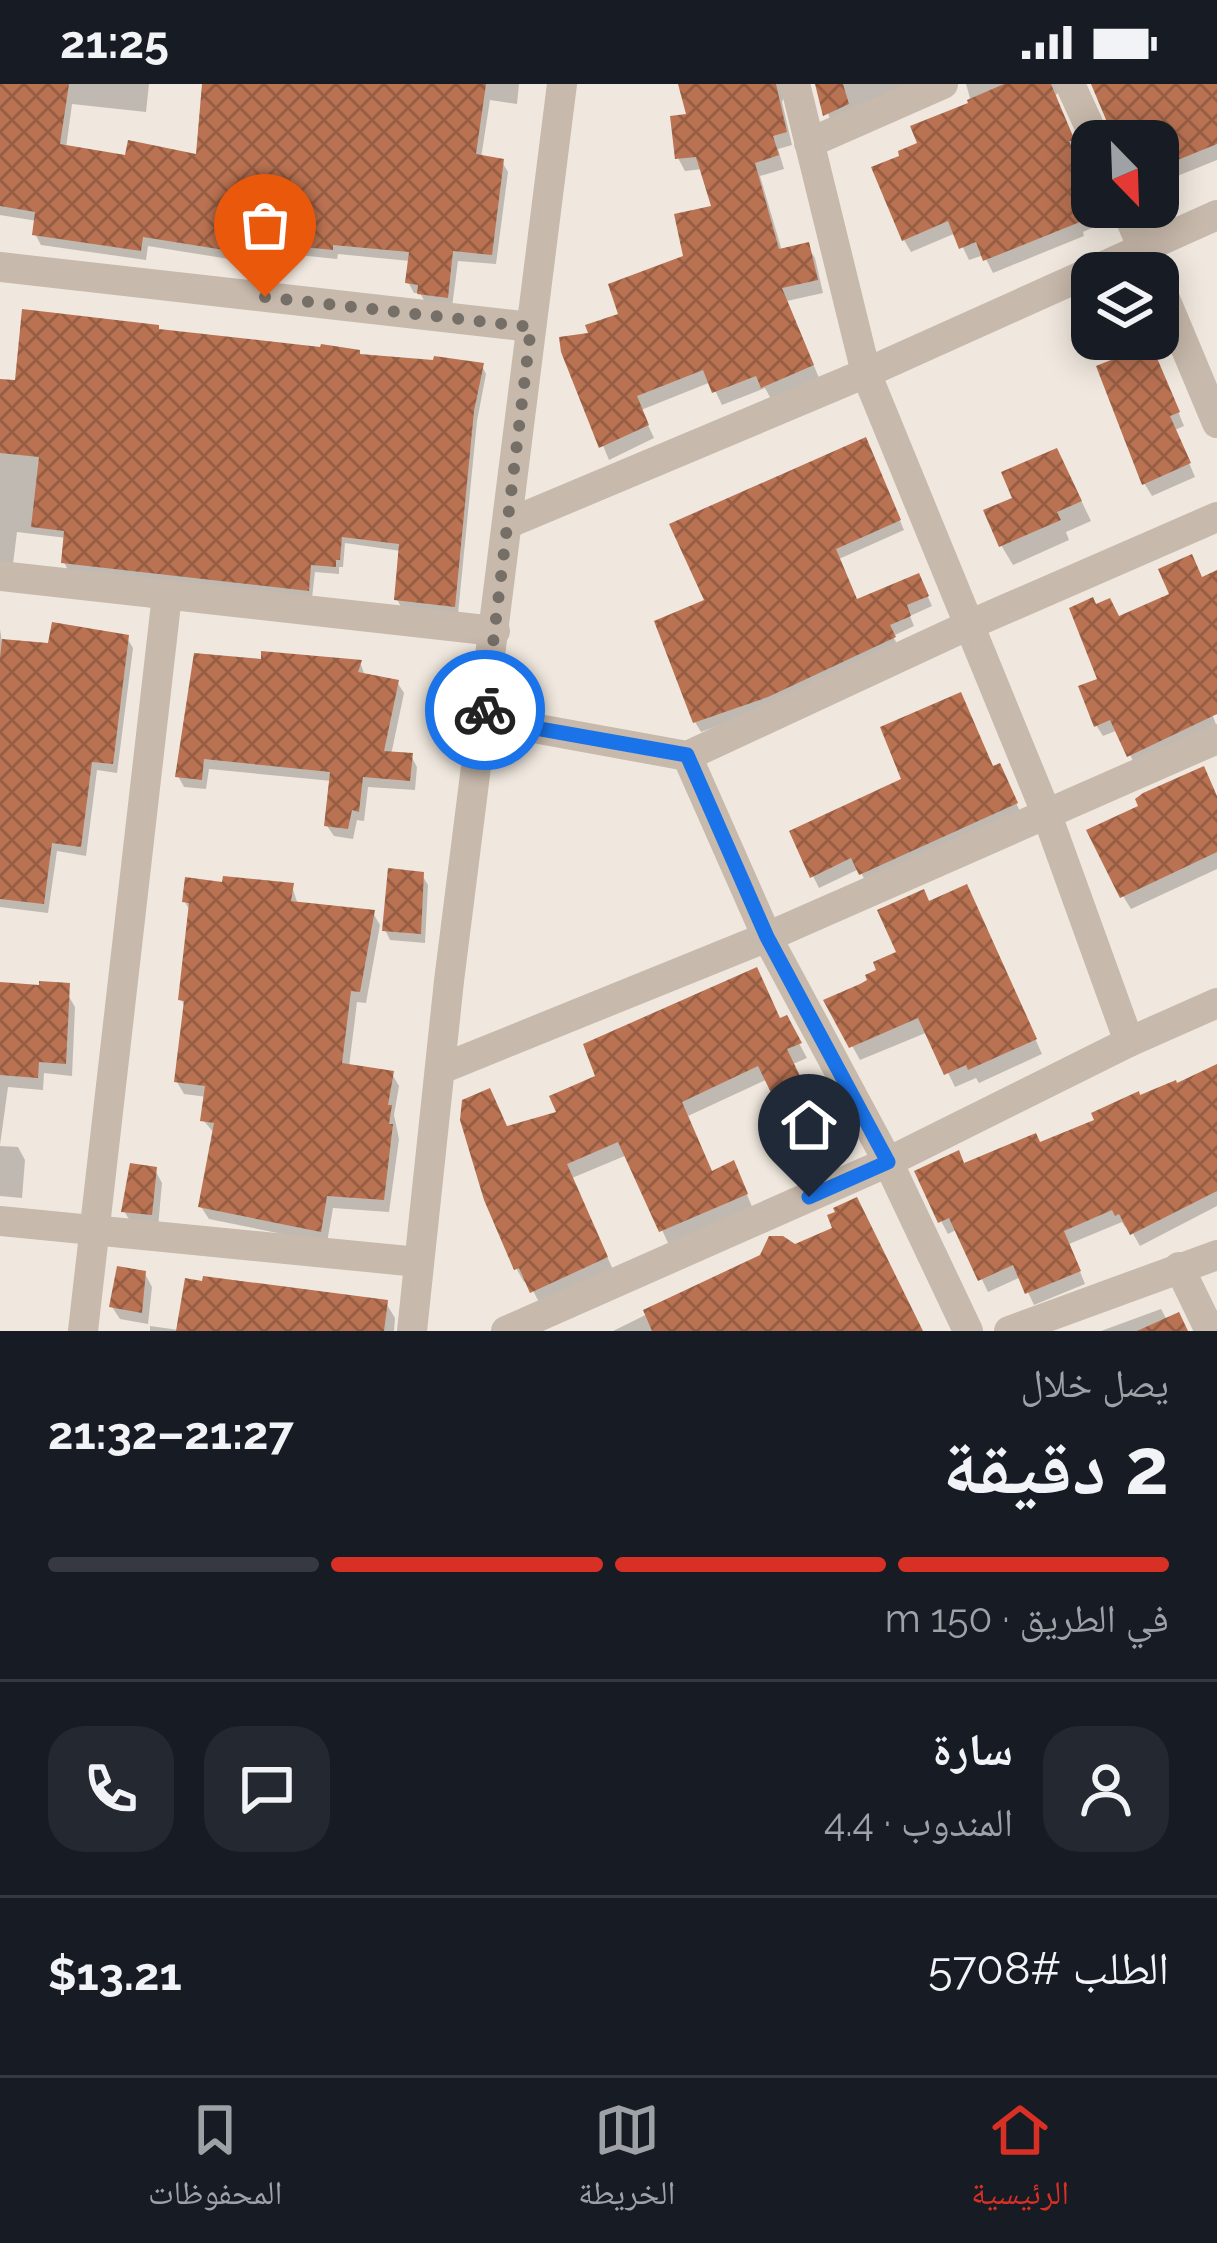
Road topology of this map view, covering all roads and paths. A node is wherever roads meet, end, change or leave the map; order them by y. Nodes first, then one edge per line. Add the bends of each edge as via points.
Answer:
1 (562, 84) edge
2 (795, 84) edge
3 (943, 84) edge
4 (1070, 84) edge
5 (1086, 120) edge
6 (809, 143) junction
7 (1217, 215) edge
8 (1159, 252) edge
9 (0, 267) edge
10 (1071, 290) edge
11 (531, 327) junction
12 (1179, 332) edge
13 (866, 373) junction
14 (1217, 423) edge
15 (1217, 517) edge
16 (507, 524) junction
17 (0, 576) edge
18 (167, 595) junction
19 (969, 625) junction
20 (495, 631) junction
21 (484, 719) junction
22 (1217, 739) edge
23 (687, 755) junction
24 (1047, 815) junction
25 (767, 937) junction
26 (1217, 1003) edge
27 (1129, 1042) junction
28 (441, 1069) junction
29 (888, 1162) junction
30 (0, 1221) edge
31 (94, 1231) junction
32 (1217, 1255) edge
33 (418, 1262) junction
34 (1178, 1268) junction
35 (574, 1317) edge
36 (83, 1331) edge
37 (412, 1331) edge
38 (506, 1331) edge
39 (968, 1331) edge
40 (1009, 1331) edge
41 (1210, 1331) edge

1 - 11 street
2 - 6 street
3 - 6 street
4 - 5 street
6 - 13 street
7 - 8 street
9 - 11 street
10 - 13 street
11 - 16 street
12 - 14 street
13 - 16 street
13 - 19 street
15 - 19 street
16 - 20 street
17 - 18 street
18 - 20 street
18 - 31 street
19 - 23 street
19 - 24 street
20 - 21 street
21 - 23 street
21 - 28 street
22 - 24 street
23 - 25 street
24 - 25 street
24 - 27 street
25 - 28 street
25 - 29 street
26 - 27 street
27 - 29 street
28 - 33 street
29 - 35 street
29 - 39 street
30 - 31 street
31 - 33 street
31 - 36 street
32 - 34 street
33 - 37 street
34 - 40 street
34 - 41 street
35 - 38 street

